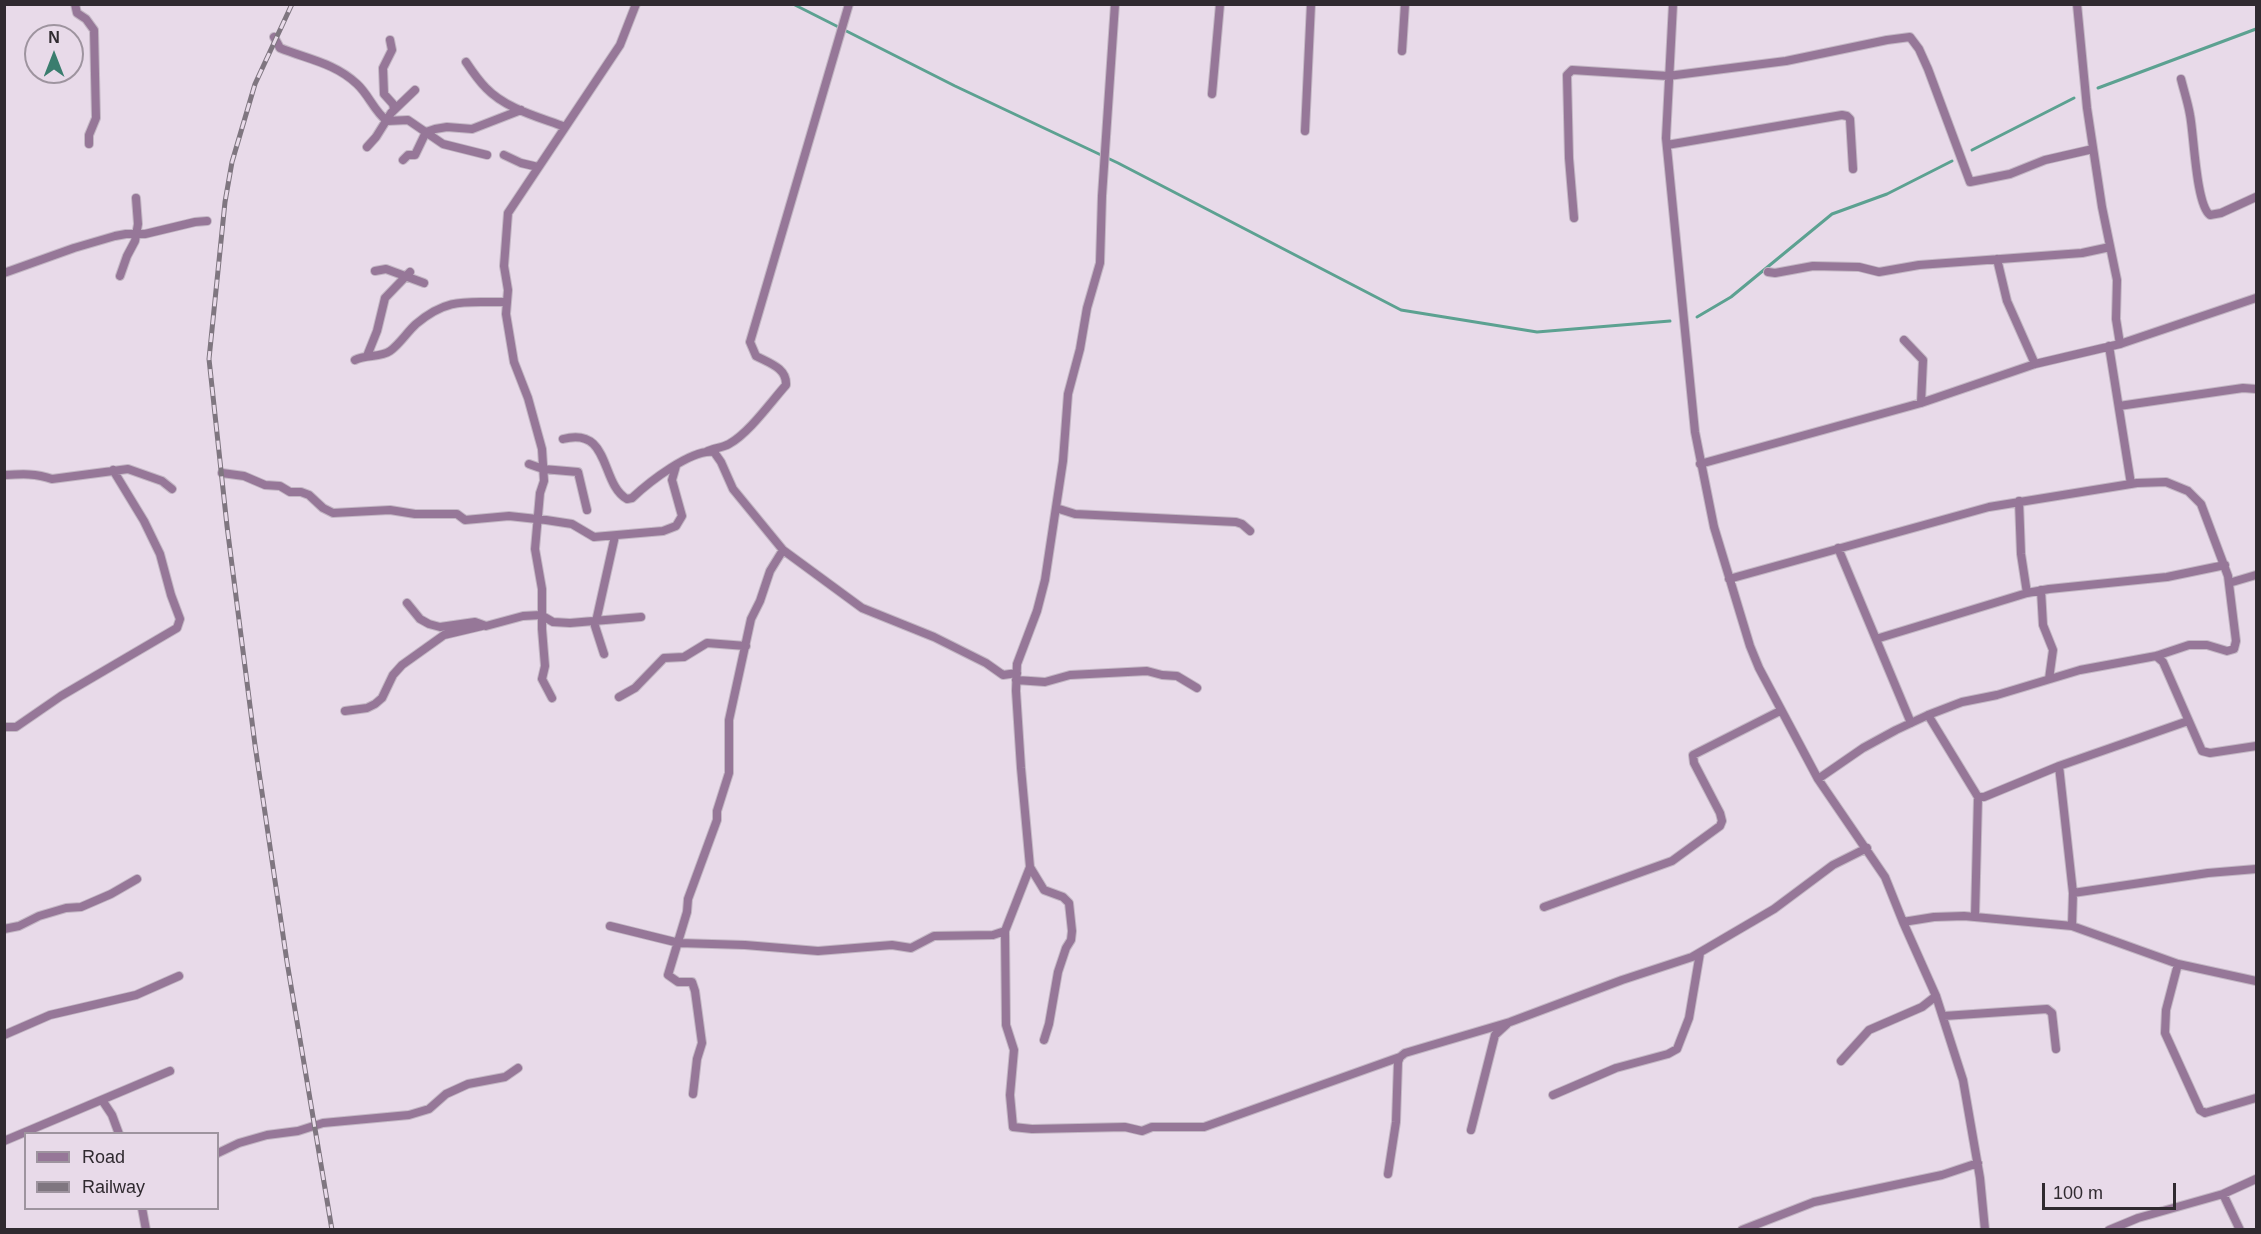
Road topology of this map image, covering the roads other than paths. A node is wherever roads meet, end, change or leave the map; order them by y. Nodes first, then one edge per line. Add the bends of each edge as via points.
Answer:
1 (75, 4) edge
2 (636, 4) edge
3 (849, 4) edge
4 (1115, 4) edge
5 (1220, 4) edge
6 (1311, 4) edge
7 (1405, 4) edge
8 (1673, 4) edge
9 (2077, 4) edge
10 (274, 37) dead end
11 (390, 40) dead end
12 (1402, 51) dead end
13 (466, 62) dead end
14 (1668, 76) junction
15 (2181, 79) dead end
16 (415, 90) dead end
17 (1212, 94) dead end
18 (394, 109) junction
19 (520, 110) junction
20 (387, 121) junction
21 (565, 128) junction
22 (1305, 131) dead end
23 (426, 132) junction
24 (89, 144) dead end
25 (1667, 145) junction
26 (367, 147) dead end
27 (2093, 149) junction
28 (487, 155) dead end
29 (504, 155) dead end
30 (403, 160) dead end
31 (538, 167) junction
32 (1853, 169) dead end
33 (2256, 197) edge
34 (136, 198) dead end
35 (1574, 218) dead end
36 (207, 221) dead end
37 (135, 235) junction
38 (2110, 247) junction
39 (1997, 259) junction
40 (375, 270) dead end
41 (1768, 272) dead end
42 (4, 273) edge
43 (407, 274) junction
44 (120, 276) dead end
45 (424, 283) dead end
46 (2256, 298) edge
47 (507, 302) junction
48 (1904, 340) dead end
49 (2120, 344) junction
50 (2109, 346) junction
51 (367, 356) junction
52 (355, 360) dead end
53 (2035, 364) junction
54 (2256, 389) edge
55 (1921, 403) junction
56 (2119, 406) junction
57 (563, 439) dead end
58 (706, 452) junction
59 (529, 464) dead end
60 (1701, 464) junction
61 (676, 466) junction
62 (543, 469) junction
63 (113, 470) junction
64 (222, 473) dead end
65 (4, 475) edge
66 (2131, 484) junction
67 (172, 489) dead end
68 (2019, 501) junction
69 (1056, 508) junction
70 (587, 510) dead end
71 (538, 520) junction
72 (1250, 531) dead end
73 (615, 536) junction
74 (1839, 548) junction
75 (783, 549) junction
76 (2225, 565) junction
77 (2256, 575) edge
78 (1730, 579) junction
79 (2229, 583) junction
80 (2041, 590) junction
81 (2027, 593) junction
82 (407, 603) dead end
83 (541, 615) junction
84 (641, 617) dead end
85 (596, 621) junction
86 (486, 626) junction
87 (1875, 639) junction
88 (746, 646) junction
89 (604, 654) dead end
90 (2156, 656) junction
91 (1017, 677) junction
92 (2049, 679) junction
93 (1197, 688) dead end
94 (619, 697) dead end
95 (552, 698) dead end
96 (345, 711) dead end
97 (1780, 711) junction
98 (1928, 714) junction
99 (2188, 721) junction
100 (1911, 723) junction
101 (4, 727) edge
102 (2256, 746) edge
103 (2059, 766) junction
104 (1818, 779) junction
105 (1978, 797) junction
106 (1867, 848) junction
107 (1030, 867) junction
108 (2256, 869) edge
109 (137, 879) dead end
110 (2073, 893) junction
111 (1544, 907) dead end
112 (1975, 917) junction
113 (1903, 922) junction
114 (610, 926) dead end
115 (2072, 926) junction
116 (4, 929) edge
117 (1005, 931) junction
118 (679, 943) junction
119 (1700, 953) junction
120 (2178, 964) junction
121 (179, 976) dead end
122 (2256, 981) edge
123 (1936, 996) junction
124 (1944, 1016) junction
125 (1510, 1022) junction
126 (4, 1035) edge
127 (1044, 1040) dead end
128 (2055, 1049) dead end
129 (1400, 1057) junction
130 (1841, 1060) dead end
131 (518, 1068) dead end
132 (170, 1071) dead end
133 (693, 1094) dead end
134 (1553, 1095) dead end
135 (2256, 1098) edge
136 (102, 1100) junction
137 (1471, 1130) dead end
138 (26, 1132) edge
139 (118, 1132) edge
140 (24, 1133) edge
141 (4, 1141) edge
142 (219, 1153) edge
143 (1978, 1163) junction
144 (1388, 1174) dead end
145 (2256, 1179) edge
146 (2223, 1194) junction
147 (142, 1210) edge
148 (146, 1230) edge
149 (1742, 1230) edge
150 (1985, 1230) edge
151 (2109, 1230) edge
152 (2240, 1230) edge

1 - 24 street via 77,13 94,30 96,118
2 - 21 street via 620,45
3 - 58 street via 750,342 756,356 783,370 786,385 727,446
4 - 69 street via 1100,263 1068,393
5 - 17 street
6 - 22 street
7 - 12 street
8 - 14 street
9 - 27 street
10 - 20 street via 280,48 346,74
11 - 18 street via 392,50 383,68 384,94
13 - 19 street via 485,88
14 - 25 street
14 - 27 street via 1786,61 1911,37 1928,69 1970,182
14 - 35 street via 1575,69 1568,72
15 - 33 street via 2204,211 2221,213
16 - 18 street
18 - 20 street
19 - 21 street
19 - 23 street via 472,129
20 - 23 street via 408,120
20 - 26 street
21 - 31 street
23 - 28 street via 454,148
23 - 30 street via 415,155
25 - 32 street via 1842,115 1850,119
25 - 60 street
27 - 38 street
29 - 31 street
31 - 47 street via 508,213 504,266
34 - 37 street
36 - 37 street
37 - 42 street via 115,236
37 - 44 street
38 - 39 street via 2082,253
38 - 49 street via 2117,280
39 - 41 street via 1879,272 1859,267 1813,266
39 - 53 street via 2007,301
40 - 43 street
43 - 45 street
43 - 51 street via 386,298
46 - 49 street
47 - 51 street via 454,302 424,317 390,351
47 - 62 street via 514,362 532,411
48 - 55 street via 1923,360
49 - 50 street
50 - 53 street
50 - 56 street
51 - 52 street
53 - 55 street
54 - 56 street
55 - 60 street
56 - 66 street
57 - 61 street via 581,438 598,448 615,486 627,499
58 - 61 street
58 - 75 street via 714,452 733,489
59 - 62 street
60 - 78 street
61 - 73 street via 672,480 682,516 676,526
62 - 70 street via 578,472
62 - 71 street
63 - 65 street via 52,479 25,473
63 - 67 street via 128,469
63 - 101 street via 160,554 180,619 177,628 16,727
64 - 71 street via 301,492 333,513 390,510 457,514 465,520 499,516
66 - 68 street
66 - 76 street via 2166,483 2193,494 2201,504
68 - 74 street
68 - 81 street
69 - 72 street via 1075,514 1236,522
69 - 91 street via 1044,589 1017,664
71 - 73 street via 572,524 594,537
71 - 83 street via 535,549 542,589
73 - 85 street
74 - 78 street
74 - 87 street
75 - 88 street via 751,619
75 - 91 street via 862,608 934,637 1003,675
76 - 79 street
76 - 80 street via 2168,577
77 - 79 street
78 - 97 street via 1750,646
79 - 90 street via 2236,633 2234,649 2189,645
80 - 81 street
80 - 92 street via 2043,625 2053,650
81 - 87 street
82 - 86 street via 429,624 440,627 475,622
83 - 85 street via 553,622
83 - 86 street
83 - 95 street via 545,666 542,679
84 - 85 street
85 - 89 street
86 - 96 street via 444,635 402,665 375,704
87 - 100 street
88 - 94 street via 707,643 684,657 664,658 635,688
88 - 118 street via 729,720 729,773 717,820 688,899
90 - 92 street
90 - 99 street via 2163,662
91 - 93 street via 1045,682 1070,675 1147,671 1177,676
91 - 107 street via 1023,812
92 - 98 street
97 - 104 street
97 - 111 street via 1694,755 1720,813 1720,826 1672,861
98 - 100 street
98 - 105 street
99 - 102 street via 2204,752
99 - 103 street
100 - 104 street via 1863,748
103 - 105 street
103 - 110 street
104 - 106 street
105 - 112 street
106 - 113 street via 1885,877
106 - 119 street via 1833,865 1774,909
107 - 117 street
107 - 127 street via 1044,890 1063,897 1070,907 1072,936 1058,972
108 - 110 street
109 - 116 street via 81,908 66,908
110 - 115 street
112 - 113 street
112 - 115 street
113 - 123 street
114 - 118 street
115 - 120 street
117 - 118 street via 993,935 934,936 911,948 892,945 818,951
117 - 129 street via 1006,1025 1014,1050 1010,1095 1013,1127 1125,1127 1142,1131 1152,1127 1204,1127
118 - 133 street via 668,975 678,982 692,982 695,991 702,1043
119 - 125 street
119 - 134 street via 1689,1017 1677,1049 1616,1068
120 - 122 street
120 - 135 street via 2166,1010 2165,1033 2200,1110 2205,1113
121 - 126 street via 136,995 50,1016
123 - 124 street
123 - 130 street via 1922,1007 1869,1030
124 - 128 street via 2048,1009 2052,1012
124 - 143 street via 1963,1080
125 - 129 street
125 - 137 street via 1495,1035
129 - 144 street
131 - 142 street via 505,1077 468,1084 446,1094 429,1109 409,1115 322,1123 239,1143
132 - 136 street
136 - 138 street
136 - 139 street
140 - 141 street
143 - 149 street via 1942,1175 1814,1202
143 - 150 street
145 - 146 street
146 - 151 street
146 - 152 street
147 - 148 street

